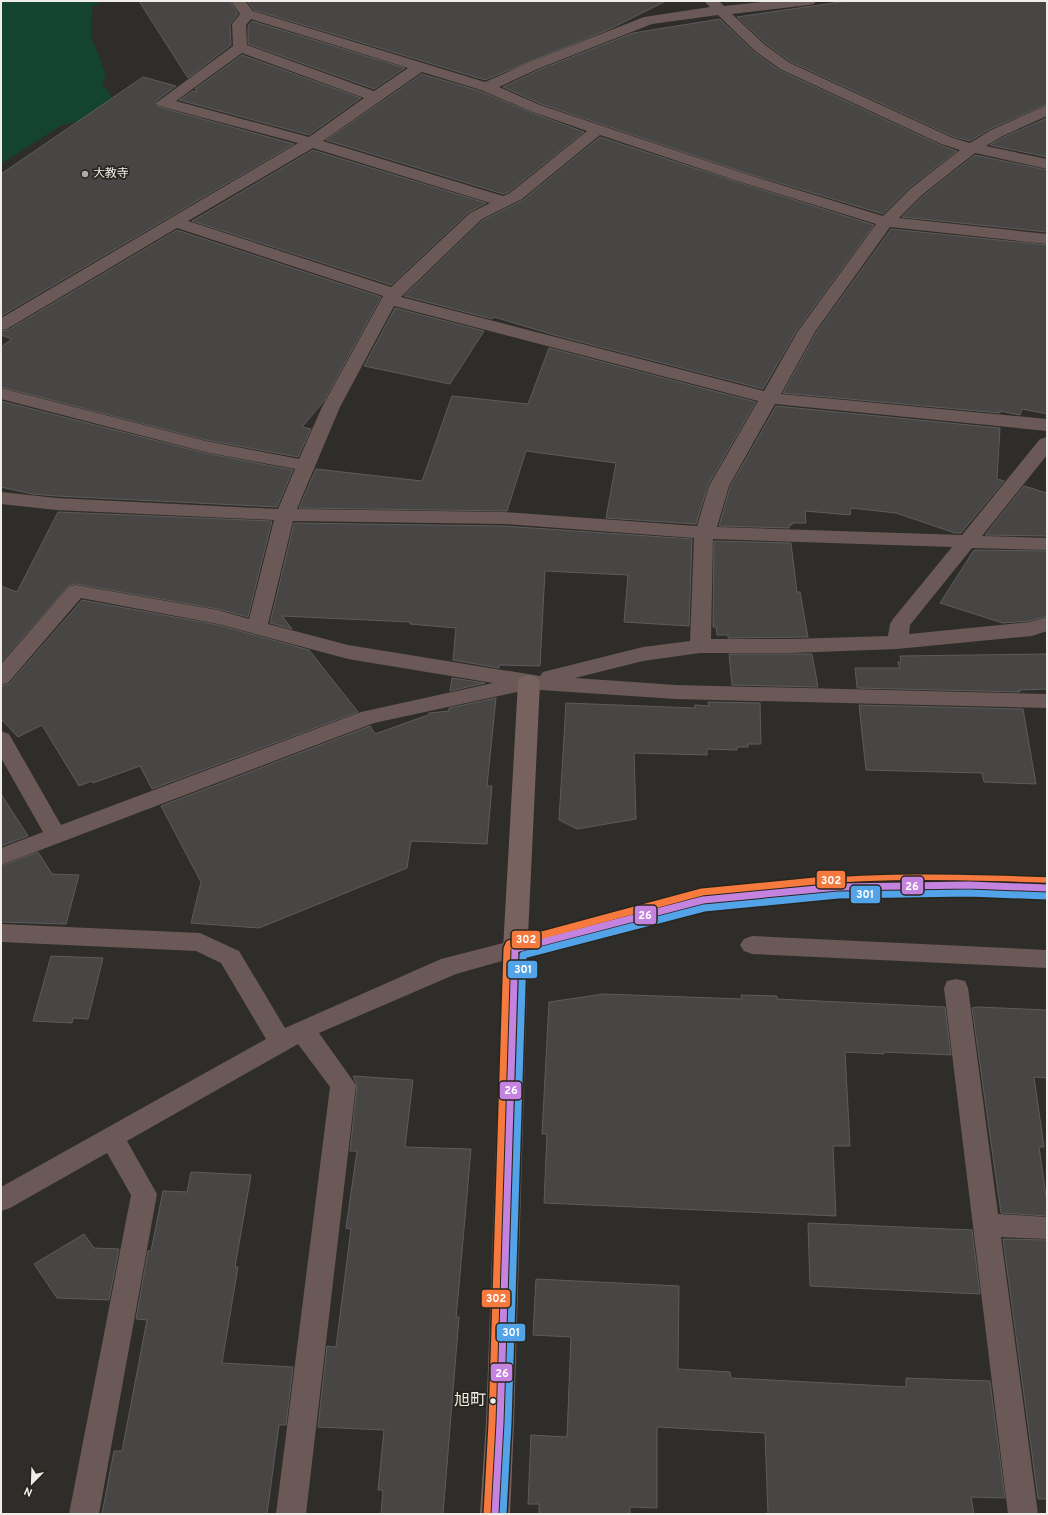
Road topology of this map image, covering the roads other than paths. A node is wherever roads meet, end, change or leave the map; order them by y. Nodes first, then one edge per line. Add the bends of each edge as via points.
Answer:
1 (238, 1) edge
2 (809, 1) edge
3 (717, 6) edge
4 (248, 14) junction
5 (240, 48) junction
6 (419, 67) junction
7 (486, 87) junction
8 (376, 97) junction
9 (1047, 110) edge
10 (598, 129) junction
11 (310, 142) junction
12 (972, 148) junction
13 (1047, 164) edge
14 (505, 202) junction
15 (174, 222) junction
16 (886, 222) junction
17 (1047, 239) edge
18 (392, 296) junction
19 (1, 325) edge
20 (1, 393) edge
21 (768, 398) junction
22 (1047, 425) edge
23 (1047, 443) edge
24 (306, 466) junction
25 (1, 498) edge
26 (285, 515) junction
27 (706, 533) junction
28 (968, 541) junction
29 (1047, 544) edge
30 (1047, 624) edge
31 (257, 628) junction
32 (897, 642) junction
33 (700, 646) junction
34 (1, 678) edge
35 (529, 682) junction
36 (1047, 701) edge
37 (2, 742) edge
38 (56, 836) junction
39 (1, 857) edge
40 (1047, 888) edge
41 (1, 933) edge
42 (752, 945) dead end
43 (515, 949) junction
44 (1047, 959) edge
45 (956, 988) dead end
46 (291, 1036) junction
47 (112, 1138) junction
48 (1, 1200) edge
49 (987, 1225) junction
50 (1047, 1228) edge
51 (84, 1514) edge
52 (291, 1514) edge
53 (495, 1514) edge
54 (1023, 1514) edge

1 - 4 street
2 - 3 street
3 - 7 street via 649,20
3 - 12 street via 760,48 785,66 947,141
4 - 5 street via 239,24
4 - 6 street
5 - 8 street
5 - 11 street via 164,103
6 - 7 street
6 - 8 street
7 - 10 street via 535,108
8 - 11 street
9 - 12 street via 997,133
10 - 14 street via 516,196
10 - 16 street via 740,177
11 - 14 street
11 - 15 street
12 - 13 street
12 - 16 street via 916,192
14 - 18 street via 476,216
15 - 18 street
15 - 19 street
16 - 17 street
16 - 21 street via 807,331
18 - 21 street
18 - 24 street via 331,407
20 - 24 street via 205,446
21 - 22 street
21 - 27 street via 719,486
23 - 28 street
24 - 26 street
25 - 26 street via 56,504
26 - 27 street via 503,518
26 - 31 street
27 - 28 street
27 - 33 street via 703,541
28 - 29 street
28 - 32 street via 900,624
30 - 32 street via 1032,629
31 - 34 street via 218,617 76,591
31 - 35 street via 348,652
32 - 33 street
33 - 35 street via 643,654
35 - 36 street via 676,692
35 - 38 street via 369,717
35 - 43 street
37 - 38 street
38 - 39 street
40 - 43 street via 968,885 838,887 703,900
41 - 46 street via 200,942 230,957
42 - 44 street
43 - 46 street via 450,966
43 - 53 street
45 - 49 street
46 - 47 street
46 - 52 street via 342,1085
47 - 48 street
47 - 51 street via 144,1194
49 - 50 street
49 - 54 street

